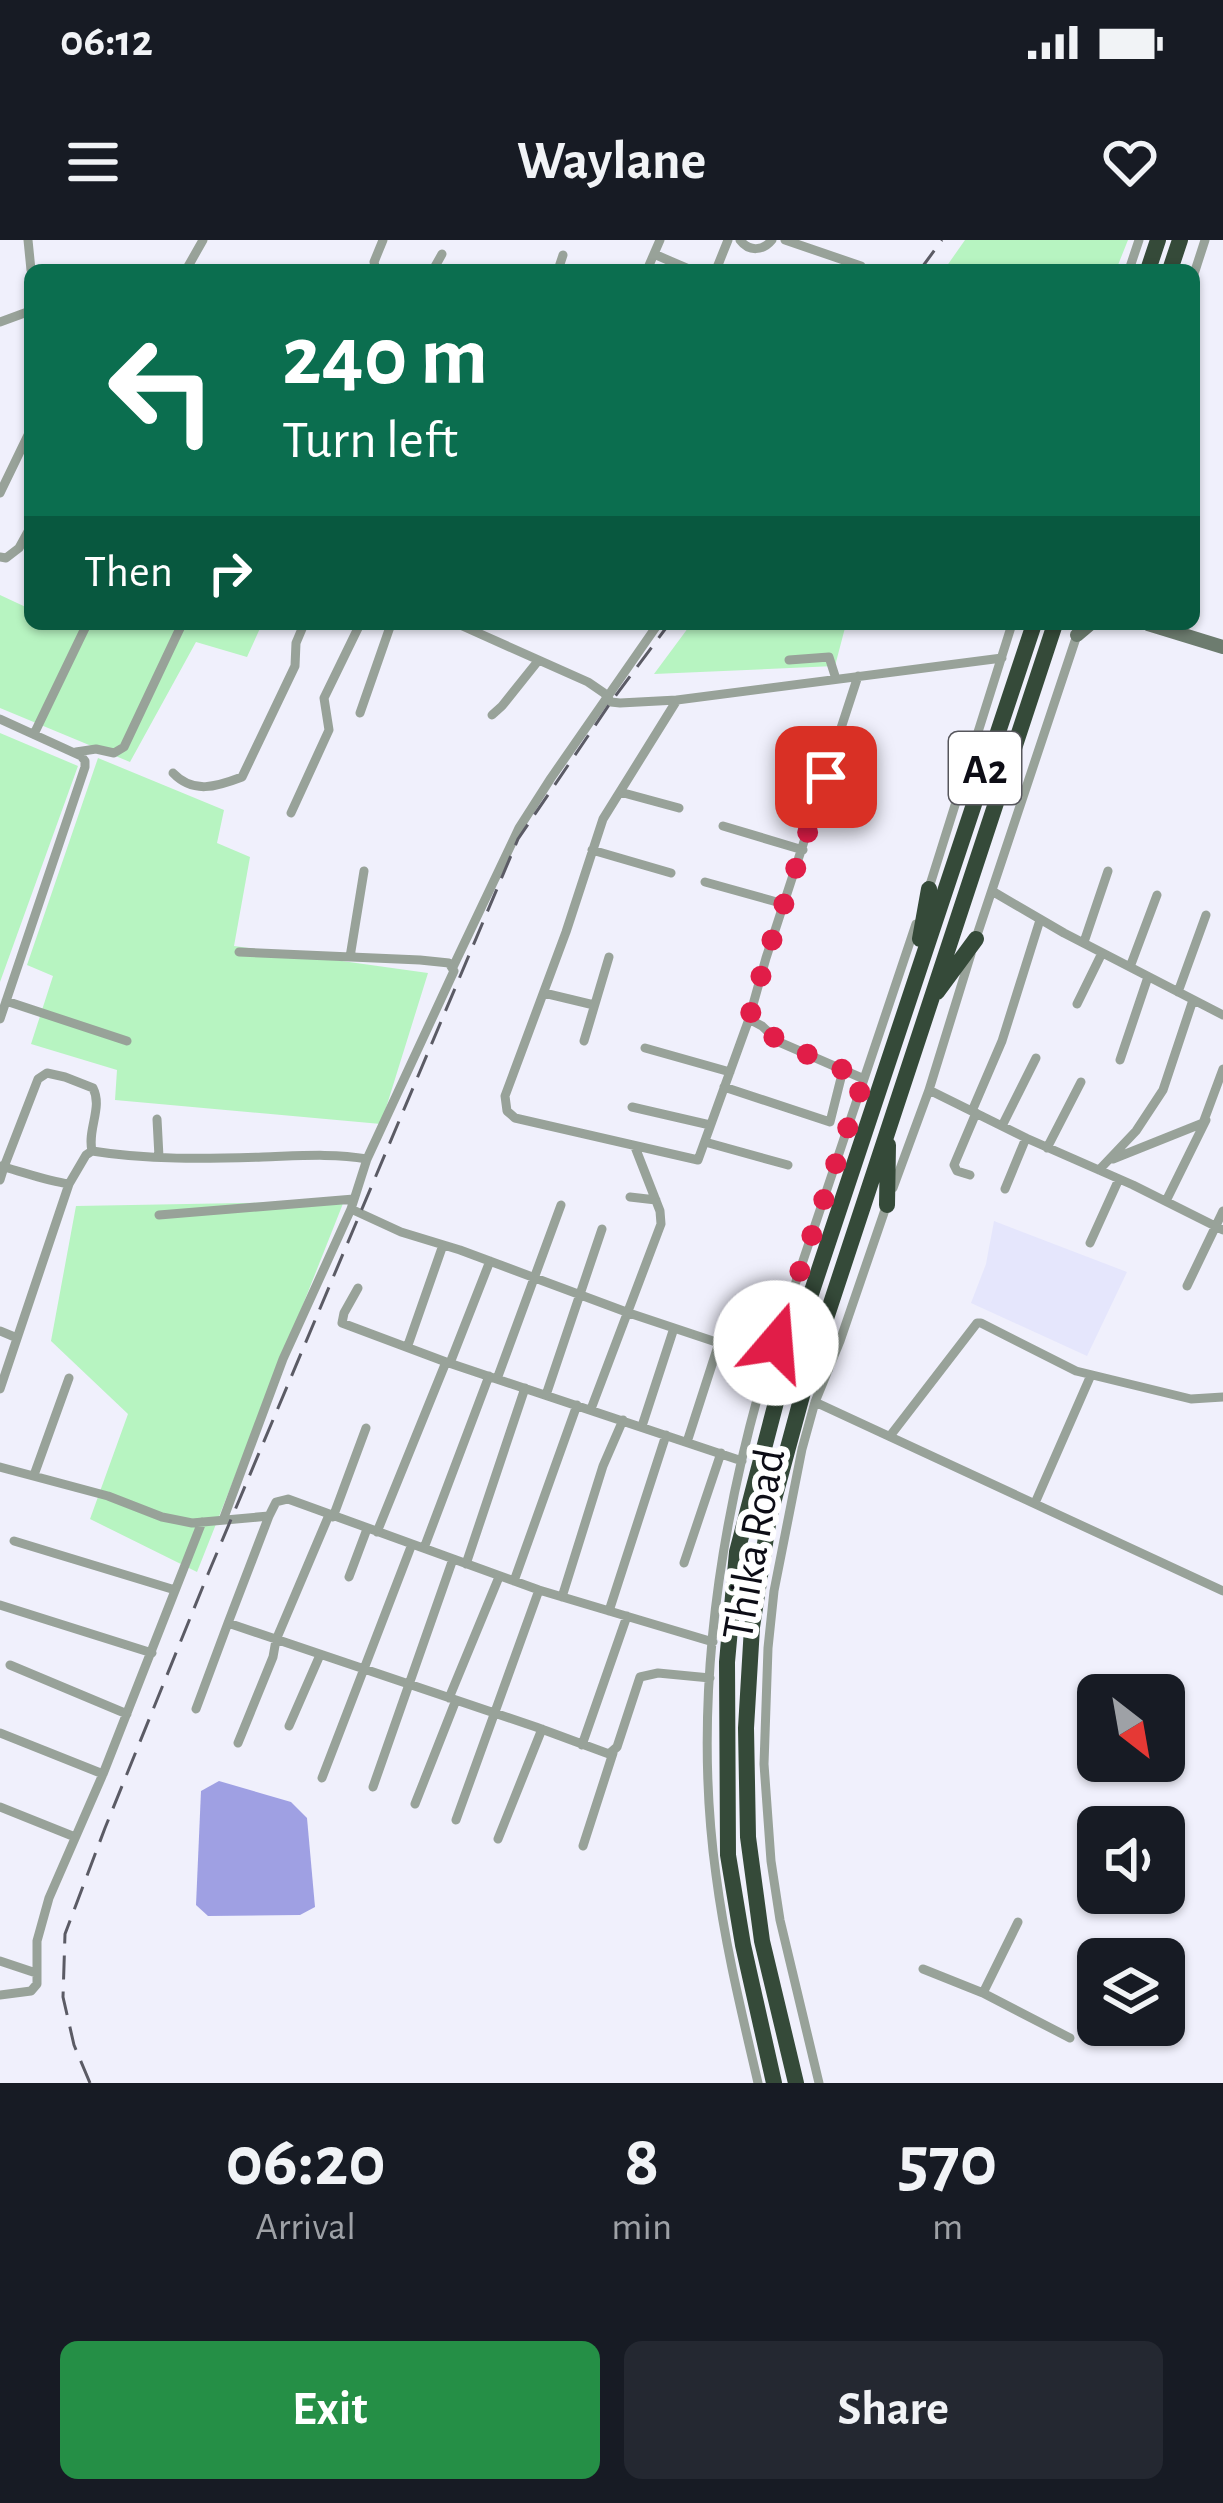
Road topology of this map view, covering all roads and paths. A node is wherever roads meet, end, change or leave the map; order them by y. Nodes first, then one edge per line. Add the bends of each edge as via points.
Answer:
1 (660, 240) edge
2 (740, 240) edge
3 (772, 240) edge
4 (785, 240) edge
5 (442, 254) dead end
6 (654, 254) junction
7 (563, 255) dead end
8 (436, 264) edge
9 (560, 264) edge
10 (650, 264) edge
11 (677, 264) edge
12 (855, 264) edge
13 (24, 443) edge
14 (0, 493) edge
15 (24, 538) edge
16 (0, 556) edge
17 (84, 630) edge
18 (179, 630) edge
19 (301, 630) edge
20 (357, 630) edge
21 (389, 630) edge
22 (471, 630) edge
23 (654, 630) edge
24 (1010, 630) edge
25 (1032, 630) edge
26 (1052, 630) edge
27 (1081, 630) edge
28 (1168, 630) edge
29 (1223, 647) edge
30 (1002, 658) junction
31 (789, 659) dead end
32 (538, 661) junction
33 (858, 676) junction
34 (836, 679) junction
35 (608, 698) junction
36 (677, 700) junction
37 (360, 713) dead end
38 (492, 715) dead end
39 (0, 718) edge
40 (34, 734) junction
41 (75, 752) junction
42 (173, 773) dead end
43 (620, 792) junction
44 (679, 808) dead end
45 (292, 813) dead end
46 (724, 826) dead end
47 (592, 850) junction
48 (803, 850) junction
49 (364, 871) dead end
50 (1108, 871) dead end
51 (671, 873) dead end
52 (705, 882) dead end
53 (929, 889) junction
54 (992, 891) junction
55 (1157, 895) dead end
56 (784, 904) junction
57 (1205, 915) dead end
58 (1040, 920) junction
59 (976, 939) junction
60 (1084, 943) junction
61 (239, 952) dead end
62 (1102, 953) junction
63 (350, 957) junction
64 (609, 957) dead end
65 (453, 967) junction
66 (1130, 968) junction
67 (1148, 976) junction
68 (1178, 992) junction
69 (544, 993) junction
70 (912, 993) junction
71 (1193, 1000) junction
72 (6, 1001) junction
73 (1077, 1004) dead end
74 (593, 1005) junction
75 (928, 1005) junction
76 (1223, 1016) edge
77 (0, 1018) edge
78 (749, 1019) junction
79 (127, 1041) dead end
80 (584, 1041) dead end
81 (645, 1048) dead end
82 (1036, 1058) dead end
83 (1120, 1060) dead end
84 (1223, 1069) edge
85 (843, 1070) junction
86 (730, 1072) junction
87 (864, 1079) junction
88 (1081, 1082) dead end
89 (724, 1087) junction
90 (929, 1090) junction
91 (1219, 1096) edge
92 (632, 1107) dead end
93 (974, 1112) junction
94 (157, 1119) dead end
95 (1206, 1120) junction
96 (710, 1125) junction
97 (1002, 1126) junction
98 (887, 1132) junction
99 (1026, 1138) junction
100 (705, 1142) junction
101 (635, 1148) junction
102 (1047, 1148) junction
103 (92, 1151) junction
104 (159, 1157) junction
105 (367, 1160) junction
106 (788, 1165) dead end
107 (1104, 1166) junction
108 (2, 1167) edge
109 (970, 1175) dead end
110 (1119, 1179) junction
111 (0, 1180) edge
112 (69, 1184) junction
113 (1005, 1189) dead end
114 (630, 1197) dead end
115 (656, 1200) junction
116 (1166, 1201) junction
117 (352, 1204) junction
118 (561, 1205) dead end
119 (886, 1205) junction
120 (1223, 1211) edge
121 (159, 1215) dead end
122 (1220, 1228) edge
123 (602, 1229) dead end
124 (1090, 1243) dead end
125 (443, 1245) junction
126 (490, 1261) junction
127 (534, 1277) junction
128 (1187, 1286) dead end
129 (358, 1288) dead end
130 (582, 1295) junction
131 (629, 1313) junction
132 (674, 1328) junction
133 (0, 1331) edge
134 (17, 1338) junction
135 (778, 1338) junction
136 (719, 1343) junction
137 (408, 1345) junction
138 (448, 1362) junction
139 (1091, 1375) junction
140 (493, 1377) junction
141 (69, 1378) dead end
142 (525, 1388) junction
143 (0, 1389) edge
144 (546, 1395) junction
145 (1223, 1397) edge
146 (815, 1402) junction
147 (577, 1405) junction
148 (591, 1409) junction
149 (623, 1420) junction
150 (642, 1426) junction
151 (366, 1428) dead end
152 (666, 1435) junction
153 (890, 1436) junction
154 (687, 1442) junction
155 (721, 1454) junction
156 (742, 1460) junction
157 (0, 1467) edge
158 (34, 1475) junction
159 (1035, 1503) junction
160 (269, 1516) junction
161 (331, 1516) junction
162 (223, 1520) junction
163 (202, 1522) junction
164 (372, 1531) junction
165 (14, 1541) dead end
166 (418, 1546) junction
167 (453, 1559) junction
168 (684, 1563) dead end
169 (466, 1564) junction
170 (499, 1576) junction
171 (349, 1577) dead end
172 (514, 1582) junction
173 (175, 1590) junction
174 (539, 1590) junction
175 (1223, 1591) edge
176 (562, 1597) junction
177 (0, 1605) edge
178 (609, 1611) junction
179 (626, 1616) junction
180 (228, 1623) junction
181 (276, 1640) junction
182 (712, 1642) junction
183 (152, 1653) junction
184 (320, 1655) junction
185 (10, 1665) dead end
186 (363, 1668) junction
187 (710, 1678) junction
188 (408, 1684) junction
189 (453, 1699) junction
190 (196, 1709) dead end
191 (127, 1714) junction
192 (496, 1714) junction
193 (289, 1726) dead end
194 (542, 1729) junction
195 (0, 1733) edge
196 (238, 1743) dead end
197 (582, 1744) junction
198 (613, 1753) junction
199 (103, 1774) junction
200 (322, 1778) dead end
201 (373, 1787) dead end
202 (415, 1804) dead end
203 (0, 1807) edge
204 (456, 1820) dead end
205 (75, 1837) junction
206 (498, 1839) dead end
207 (583, 1846) dead end
208 (1018, 1922) dead end
209 (0, 1960) edge
210 (923, 1970) dead end
211 (36, 1973) junction
212 (983, 1993) junction
213 (0, 1995) edge
214 (1070, 2038) dead end
215 (758, 2083) edge
216 (774, 2083) edge
217 (796, 2083) edge
218 (819, 2083) edge

1 - 6 street
2 - 3 street via 757,250
4 - 12 street
5 - 8 street
6 - 10 street
6 - 11 street
7 - 9 street
13 - 14 street
15 - 16 street via 14,554
17 - 40 street
18 - 41 street via 124,747
19 - 42 street via 296,666 242,778 197,788
20 - 45 street via 324,698 329,730
21 - 37 street
22 - 32 street
23 - 35 street
24 - 30 street, Thika Road
25 - 70 highway, Thika Road / A2
26 - 75 highway, Thika Road / A2
27 - 54 street, Thika Road
28 - 29 main road
30 - 33 street
30 - 53 street, Thika Road
31 - 34 street via 829,657
32 - 35 street
32 - 38 street
33 - 34 street
33 - 48 street
34 - 36 street
35 - 36 street
35 - 65 street via 519,828
36 - 43 street
39 - 40 street
40 - 41 street
41 - 72 street via 85,767
43 - 44 street
43 - 47 street
46 - 48 street
47 - 51 street
47 - 69 street
48 - 56 street
49 - 63 street
50 - 60 street
52 - 56 street
53 - 70 highway
53 - 87 street, Thika Road
54 - 58 street
54 - 59 street, Thika Road
55 - 66 street
56 - 78 street
57 - 68 street
58 - 60 street
58 - 93 street
59 - 75 highway
59 - 90 street, Thika Road
60 - 62 street
61 - 63 street
62 - 66 street
62 - 73 street
63 - 65 street
64 - 74 street
65 - 105 street
66 - 67 street
67 - 68 street
67 - 83 street
68 - 71 street
69 - 74 street
69 - 101 street via 505,1096 507,1112
70 - 216 highway, Thika Road / A2 via 780,1387 737,1552 727,1662 728,1855
71 - 76 street
71 - 107 street via 1163,1090
72 - 77 street
72 - 79 street
74 - 80 street
75 - 98 highway, Thika Road / A2
78 - 85 street
78 - 86 street
81 - 86 street
82 - 97 street
84 - 91 street
85 - 87 street
85 - 89 street via 830,1122
86 - 89 street
87 - 135 street, Thika Road
88 - 102 street
89 - 96 street
90 - 93 street
90 - 119 street, Thika Road
91 - 95 street
92 - 96 street
93 - 97 street
93 - 109 street via 954,1165
94 - 104 street
95 - 107 street
95 - 116 street
96 - 100 street
97 - 99 street
98 - 119 highway
98 - 217 highway, Thika Road / A2 via 803,1391 769,1518 752,1627 748,1837 762,1941
99 - 102 street
99 - 113 street
100 - 101 street via 698,1160
100 - 106 street
101 - 115 street
102 - 107 street
103 - 104 street
103 - 108 street via 95,1092 45,1074
103 - 112 street
104 - 105 street
105 - 117 street
107 - 110 street
108 - 111 street
108 - 112 street
110 - 116 street
110 - 124 street
112 - 134 street
114 - 115 street
115 - 131 street via 661,1224
116 - 122 street
117 - 121 street
117 - 125 street
117 - 162 street
118 - 127 street
119 - 146 street, Thika Road
120 - 122 street
122 - 128 street
123 - 130 street
125 - 126 street
125 - 137 street
126 - 127 street
126 - 138 street
127 - 130 street
127 - 140 street
129 - 137 street via 343,1323
130 - 131 street
130 - 144 street
131 - 132 street
131 - 148 street
132 - 136 street
132 - 150 street
133 - 134 street
134 - 143 street
135 - 136 street via 730,1320
135 - 156 street, Thika Road
136 - 154 street
137 - 138 street
138 - 140 street
138 - 164 street
139 - 145 street via 1191,1400
139 - 153 street via 976,1323
139 - 159 street
140 - 142 street
140 - 166 street
141 - 158 street
142 - 144 street
142 - 169 street
144 - 147 street
146 - 153 street
146 - 218 street, Thika Road via 774,1591 764,1764 780,1919
147 - 148 street
147 - 172 street
148 - 149 street
149 - 150 street
149 - 176 street
150 - 152 street
151 - 161 street
152 - 154 street
152 - 178 street
153 - 159 street
154 - 155 street
155 - 156 street
155 - 168 street
156 - 182 street, Thika Road
157 - 158 street
158 - 163 street
159 - 175 street
160 - 161 street via 282,1499
160 - 162 street
160 - 180 street
161 - 164 street
161 - 181 street
162 - 163 street
163 - 173 street
164 - 166 street
164 - 171 street
165 - 173 street
166 - 167 street
166 - 186 street
167 - 169 street
167 - 188 street
169 - 170 street
170 - 172 street
170 - 189 street
172 - 174 street
173 - 183 street
174 - 176 street
174 - 192 street
176 - 178 street
177 - 183 street
178 - 179 street
179 - 182 street
179 - 197 street
180 - 181 street
180 - 190 street
181 - 184 street
181 - 196 street
182 - 187 street, Thika Road
183 - 191 street
184 - 186 street
184 - 193 street
185 - 191 street
186 - 188 street
186 - 200 street
187 - 198 street via 640,1677
187 - 215 street, Thika Road via 715,1873
188 - 189 street
188 - 201 street
189 - 192 street
189 - 202 street
191 - 199 street
192 - 194 street
192 - 204 street
194 - 197 street
194 - 206 street
195 - 199 street
197 - 198 street
198 - 207 street
199 - 205 street
203 - 205 street
205 - 211 street via 37,1941
208 - 212 street
209 - 211 street
210 - 212 street
211 - 213 street via 35,1988
212 - 214 street

